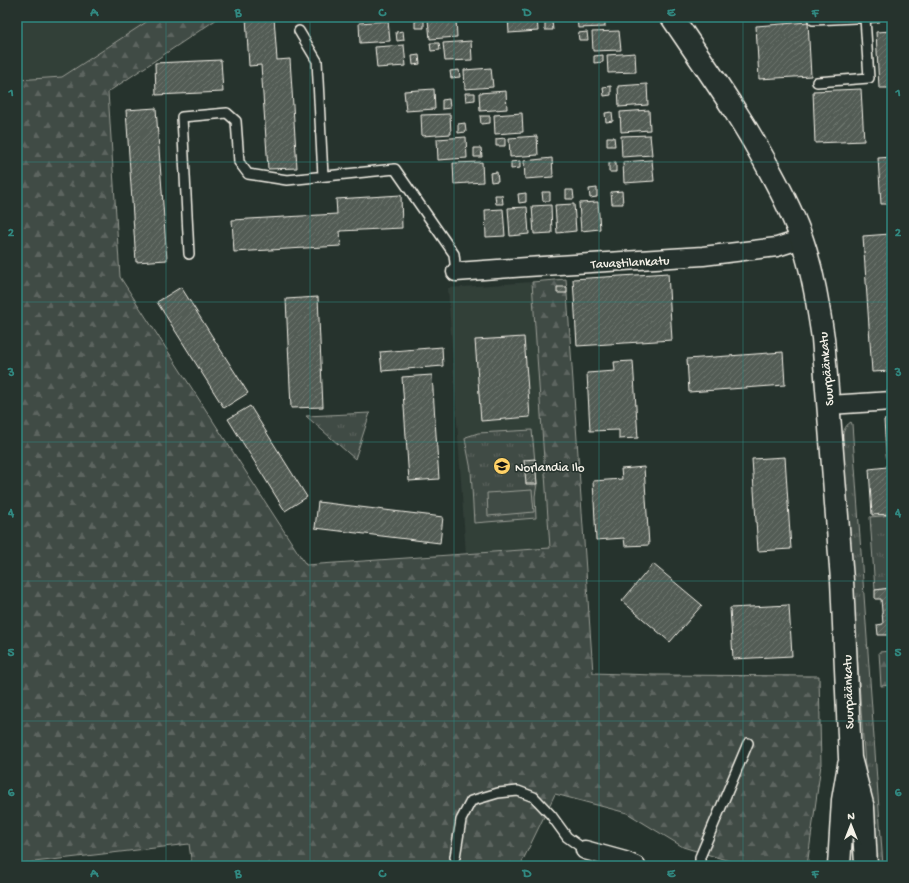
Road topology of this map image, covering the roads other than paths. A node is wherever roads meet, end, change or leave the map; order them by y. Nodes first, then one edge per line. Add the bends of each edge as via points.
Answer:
1 (672, 17) edge
2 (876, 17) edge
3 (865, 18) edge
4 (813, 20) dead end
5 (299, 31) dead end
6 (817, 82) dead end
7 (323, 176) junction
8 (802, 239) junction
9 (189, 254) dead end
10 (456, 272) joint
11 (892, 401) edge
12 (829, 405) junction
13 (748, 743) dead end
14 (850, 758) junction
15 (585, 850) joint
16 (455, 857) dead end
17 (636, 866) edge
18 (700, 866) edge
19 (839, 866) edge
20 (866, 866) edge

1 - 8 street, Suurpäänkatu via 746,126 785,198
2 - 3 lane
3 - 4 lane
3 - 6 lane via 869,78
5 - 7 lane via 317,61
7 - 9 lane via 287,180 248,174 239,162 236,121 227,113 182,117
7 - 10 lane via 395,169 454,254
8 - 10 street, Tavastilankatu via 776,248 703,256
8 - 12 street, Suurpäänkatu via 819,312
11 - 12 street
12 - 14 street, Suurpäänkatu via 842,580
13 - 18 lane via 700,857
14 - 19 street, Suurpäänkatu via 842,800
14 - 20 street, Suurpäänkatu via 863,808
15 - 16 lane via 566,837 551,814 534,797 518,791 498,793 471,801 461,820
15 - 17 street

